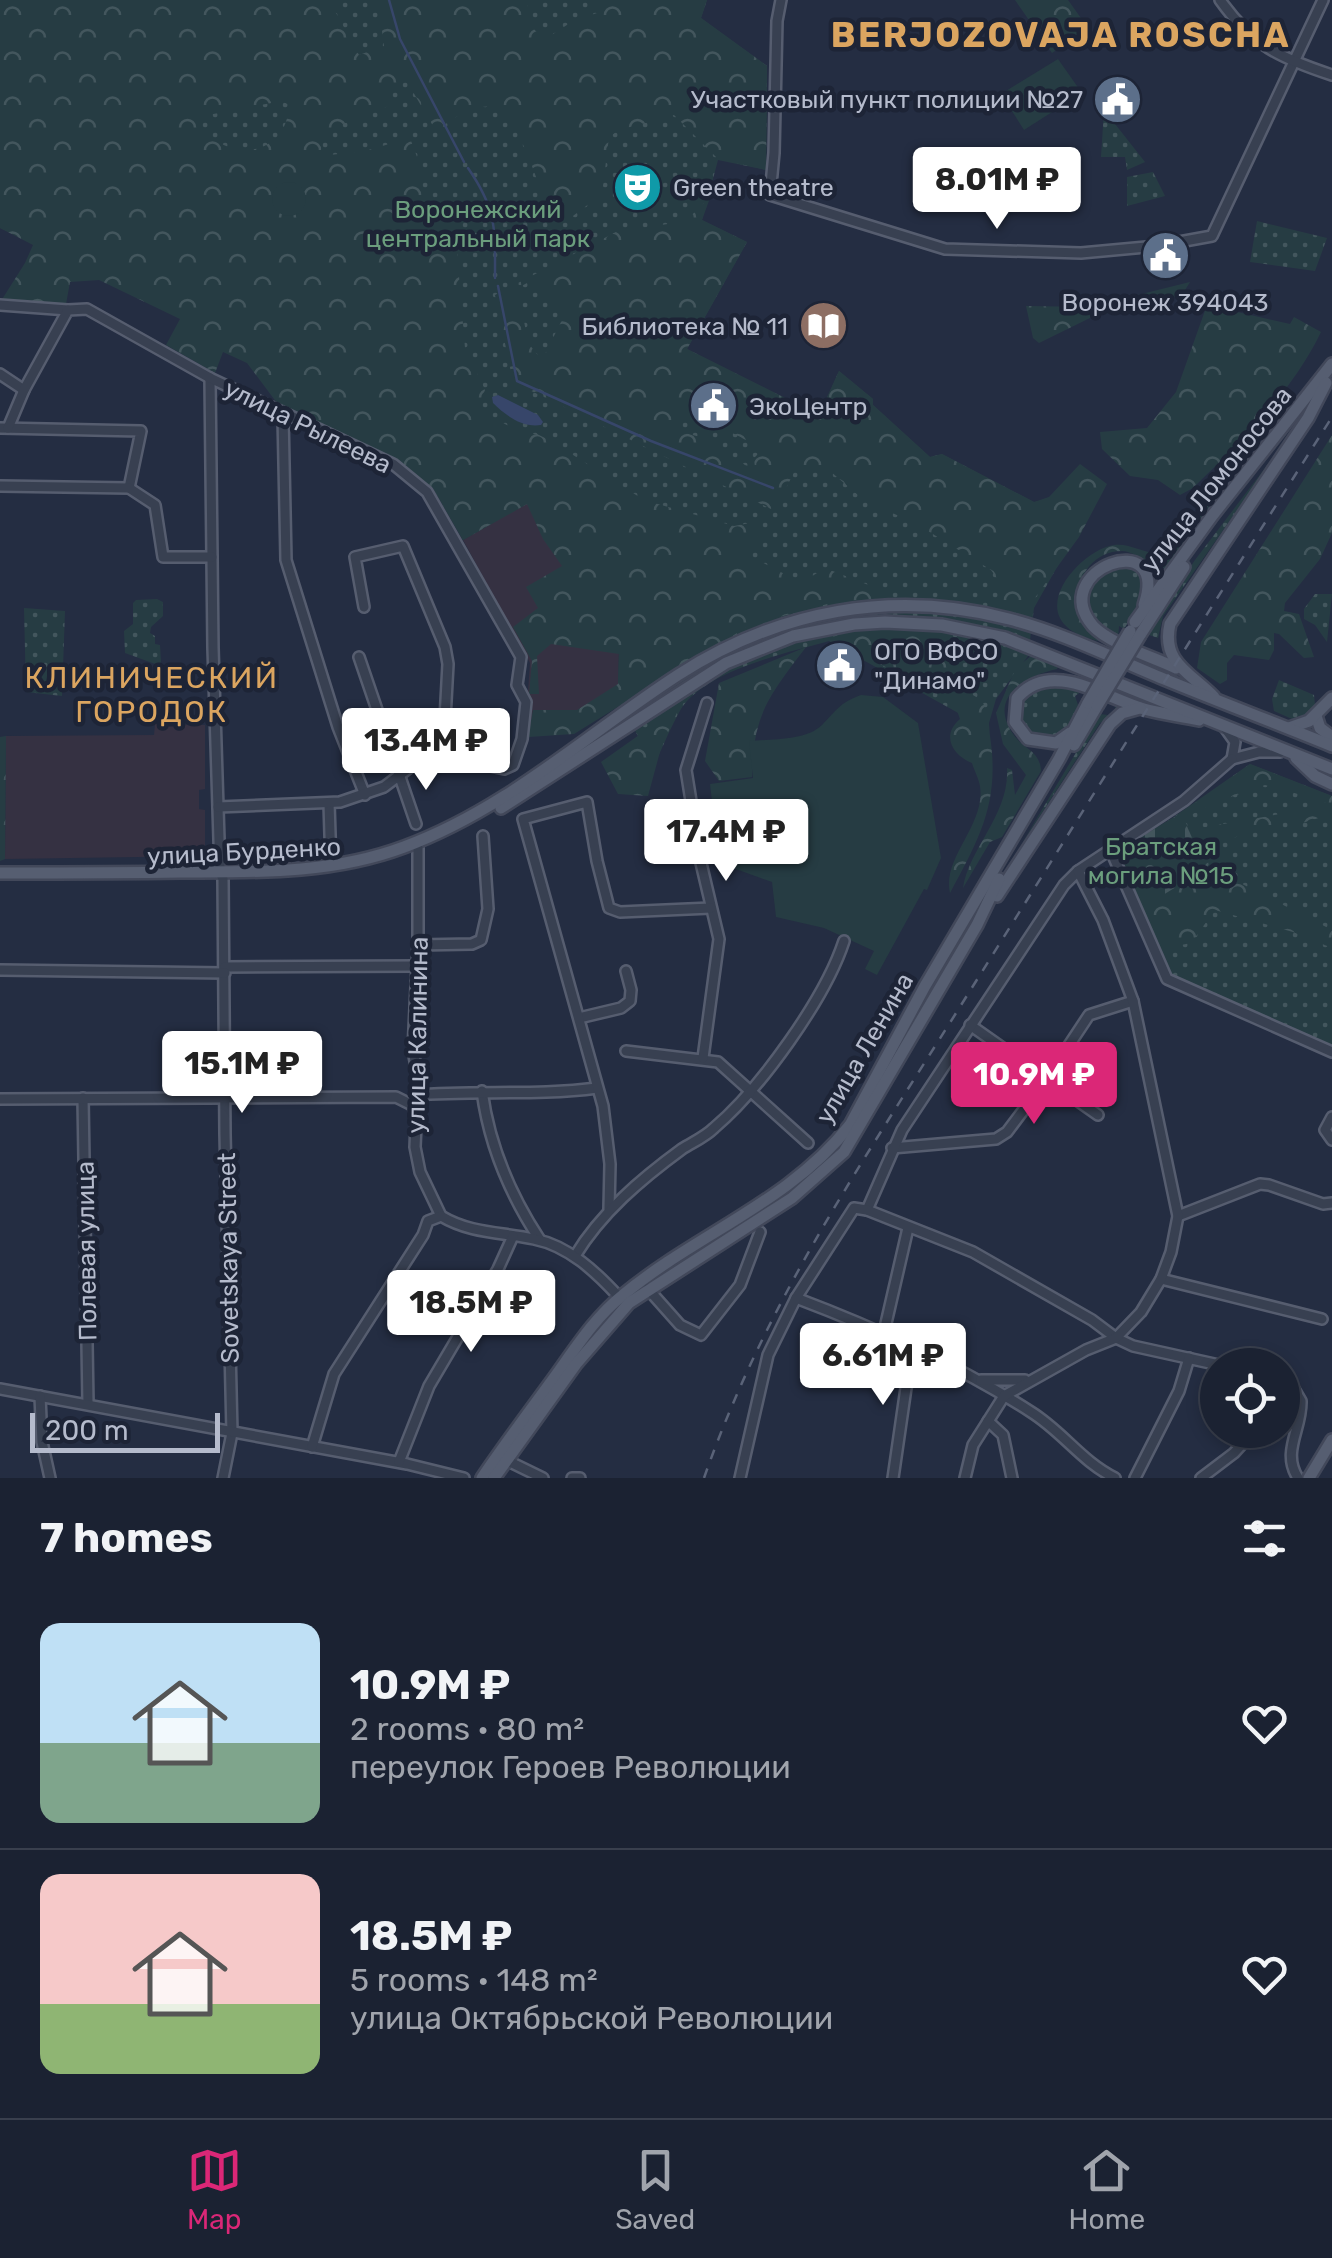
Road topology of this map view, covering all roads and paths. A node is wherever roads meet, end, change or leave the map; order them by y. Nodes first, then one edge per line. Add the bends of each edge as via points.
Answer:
1 (781, 0) edge
2 (1220, 0) edge
3 (1323, 0) edge
4 (1292, 62) junction
5 (1332, 75) edge
6 (0, 306) edge
7 (68, 310) junction
8 (1332, 364) edge
9 (0, 374) edge
10 (210, 378) junction
11 (1329, 379) edge
12 (24, 390) junction
13 (282, 415) junction
14 (4, 428) edge
15 (0, 486) edge
16 (129, 488) junction
17 (212, 557) junction
18 (364, 607) dead end
19 (1135, 629) junction
20 (359, 657) dead end
21 (1187, 674) junction
22 (1332, 698) edge
23 (1217, 700) junction
24 (707, 703) dead end
25 (1093, 704) junction
26 (1142, 708) junction
27 (1316, 716) junction
28 (1222, 725) junction
29 (1076, 726) junction
30 (1289, 728) junction
31 (1332, 737) edge
32 (1332, 746) edge
33 (580, 751) junction
34 (1289, 752) junction
35 (444, 756) junction
36 (1232, 759) junction
37 (1332, 769) edge
38 (398, 776) junction
39 (1332, 784) edge
40 (364, 795) junction
41 (329, 803) junction
42 (218, 807) junction
43 (416, 824) dead end
44 (483, 836) dead end
45 (418, 848) junction
46 (1111, 852) junction
47 (331, 866) junction
48 (1078, 872) junction
49 (222, 876) junction
50 (0, 877) edge
51 (711, 908) junction
52 (977, 925) junction
53 (844, 941) dead end
54 (418, 946) junction
55 (955, 949) junction
56 (416, 966) junction
57 (0, 970) edge
58 (225, 970) junction
59 (626, 971) dead end
60 (1132, 1001) junction
61 (579, 1018) junction
62 (970, 1025) junction
63 (626, 1051) dead end
64 (1332, 1052) edge
65 (703, 1058) junction
66 (1046, 1080) junction
67 (596, 1088) junction
68 (482, 1091) junction
69 (752, 1093) junction
70 (418, 1094) junction
71 (226, 1097) junction
72 (396, 1097) junction
73 (83, 1098) junction
74 (0, 1099) edge
75 (416, 1114) junction
76 (1098, 1115) dead end
77 (1332, 1116) edge
78 (1332, 1140) edge
79 (808, 1143) dead end
80 (892, 1148) junction
81 (1332, 1203) edge
82 (608, 1209) junction
83 (867, 1210) junction
84 (442, 1216) junction
85 (1178, 1216) junction
86 (908, 1228) junction
87 (760, 1232) dead end
88 (513, 1236) junction
89 (540, 1240) junction
90 (575, 1256) junction
91 (1162, 1279) junction
92 (648, 1289) junction
93 (619, 1298) junction
94 (796, 1298) junction
95 (1322, 1320) dead end
96 (884, 1332) junction
97 (1116, 1338) junction
98 (918, 1350) junction
99 (1189, 1358) junction
100 (1200, 1361) edge
101 (978, 1380) junction
102 (1028, 1380) junction
103 (0, 1389) edge
104 (40, 1396) junction
105 (1004, 1396) junction
106 (88, 1404) junction
107 (988, 1420) junction
108 (232, 1433) junction
109 (1332, 1440) edge
110 (312, 1447) junction
111 (1238, 1448) edge
112 (1292, 1448) edge
113 (506, 1460) junction
114 (399, 1462) junction
115 (50, 1478) edge
116 (224, 1478) edge
117 (464, 1478) edge
118 (482, 1478) edge
119 (494, 1478) edge
120 (543, 1478) edge
121 (572, 1478) edge
122 (580, 1478) edge
123 (740, 1478) edge
124 (893, 1478) edge
125 (965, 1478) edge
126 (1012, 1478) edge
127 (1115, 1478) edge
128 (1135, 1478) edge
129 (1202, 1478) edge
130 (1298, 1478) edge
131 (1308, 1478) edge

1 - 4 street via 770,195 945,249 1080,253 1212,236
2 - 4 street via 1250,36
3 - 4 street
4 - 5 street
6 - 7 street, улица Рылеева
7 - 10 street, улица Рылеева via 86,309
7 - 12 street
8 - 19 main road, улица Ломоносова via 1212,516
9 - 12 street
10 - 13 street, улица Рылеева
10 - 17 street, Sovetskaya Street
11 - 19 main road
11 - 21 main road via 1170,624 1172,659
12 - 14 street
13 - 35 street, улица Рылеева via 393,464 428,492 521,657 518,686 526,702 513,764 504,769
13 - 40 street via 286,560
14 - 16 street via 142,432
15 - 16 street
16 - 17 street via 155,505 163,557
17 - 42 street, Sovetskaya Street
18 - 35 street via 355,557 403,546 445,647
19 - 21 main road via 1147,597 1144,573 1130,562 1110,562 1088,584 1090,621
19 - 25 main road, bridge
20 - 38 street
21 - 23 main road
22 - 27 main road
23 - 30 main road
23 - 33 main road via 1008,619 943,607 884,606 820,612 759,632 718,652
24 - 51 street via 686,770
25 - 29 main road, улица Ленина
25 - 52 main road, улица Ленина
26 - 28 main road
26 - 29 main road via 1060,681 1039,682 1017,698 1015,722 1028,739 1056,743
26 - 52 main road via 1110,724
27 - 30 main road
27 - 31 main road
28 - 33 main road via 1004,638 884,622 824,629 765,646
28 - 34 main road
28 - 36 street via 1236,742
29 - 55 main road, улица Ленина
30 - 32 main road
33 - 45 main road, улица Бурденко via 497,811
33 - 47 main road, улица Бурденко via 453,827
34 - 36 street
34 - 37 main road
34 - 39 main road
35 - 38 street
36 - 46 street
38 - 40 street
38 - 43 street
40 - 41 street
41 - 42 street
41 - 47 street
42 - 49 street, Sovetskaya Street
44 - 54 street via 488,909 482,940
45 - 49 main road, улица Бурденко via 318,875
45 - 54 street, улица Калинина
46 - 48 street
46 - 64 street via 1167,979
47 - 49 main road, улица Бурденко
48 - 60 street
48 - 62 street
49 - 50 main road, улица Бурденко
49 - 58 street, Sovetskaya Street
51 - 61 street via 609,908 587,802 523,819
51 - 65 street via 719,948
52 - 55 main road, улица Ленина
53 - 69 street via 830,974
54 - 56 street, улица Калинина
55 - 92 main road, улица Ленина via 844,1152 792,1198
55 - 93 main road, улица Ленина via 850,1125 817,1164
56 - 58 street
56 - 70 street, улица Калинина
57 - 58 street
58 - 71 street, Sovetskaya Street
59 - 61 street via 630,1000
60 - 66 street via 1090,1015
60 - 85 street
61 - 67 street
62 - 66 street
62 - 80 street
63 - 65 street
65 - 69 street via 725,1066
66 - 76 street
66 - 80 street via 996,1140
67 - 68 street
67 - 82 street via 610,1164
68 - 70 street
68 - 89 street via 486,1123 518,1206
69 - 79 street
69 - 82 street
70 - 72 street
70 - 75 street, улица Калинина
71 - 72 street
71 - 73 street
71 - 108 street, Sovetskaya Street
72 - 75 street
73 - 74 street
73 - 106 street, Полевая улица
75 - 84 street, улица Калинина via 416,1159
77 - 78 street via 1326,1130
80 - 83 street
81 - 85 street via 1260,1184
82 - 90 street
83 - 86 street
83 - 94 street via 854,1208 847,1216
84 - 88 street via 465,1228
84 - 110 street via 428,1222 334,1374
85 - 91 street
86 - 96 street
86 - 97 street via 973,1252
87 - 92 street via 740,1286 701,1335 680,1325
88 - 89 street
88 - 114 street via 429,1386
89 - 90 street
90 - 93 street
91 - 95 street
91 - 97 street
92 - 113 main road, улица Ленина via 612,1320
93 - 118 main road, улица Ленина via 582,1338
94 - 96 street
94 - 123 street via 768,1355
96 - 98 street
97 - 99 street
97 - 102 street
98 - 101 street
98 - 124 street
99 - 100 street
99 - 128 street
101 - 102 street
101 - 105 street
102 - 105 street
103 - 104 street
104 - 106 street
104 - 115 street
105 - 107 street
105 - 127 street
106 - 108 street
107 - 125 street
107 - 126 street via 1003,1434
108 - 110 street
108 - 116 street, Sovetskaya Street
109 - 131 main road
110 - 114 street
111 - 129 street
112 - 130 street via 1290,1465
113 - 119 main road, улица Ленина
113 - 120 street
114 - 117 street
121 - 122 street

